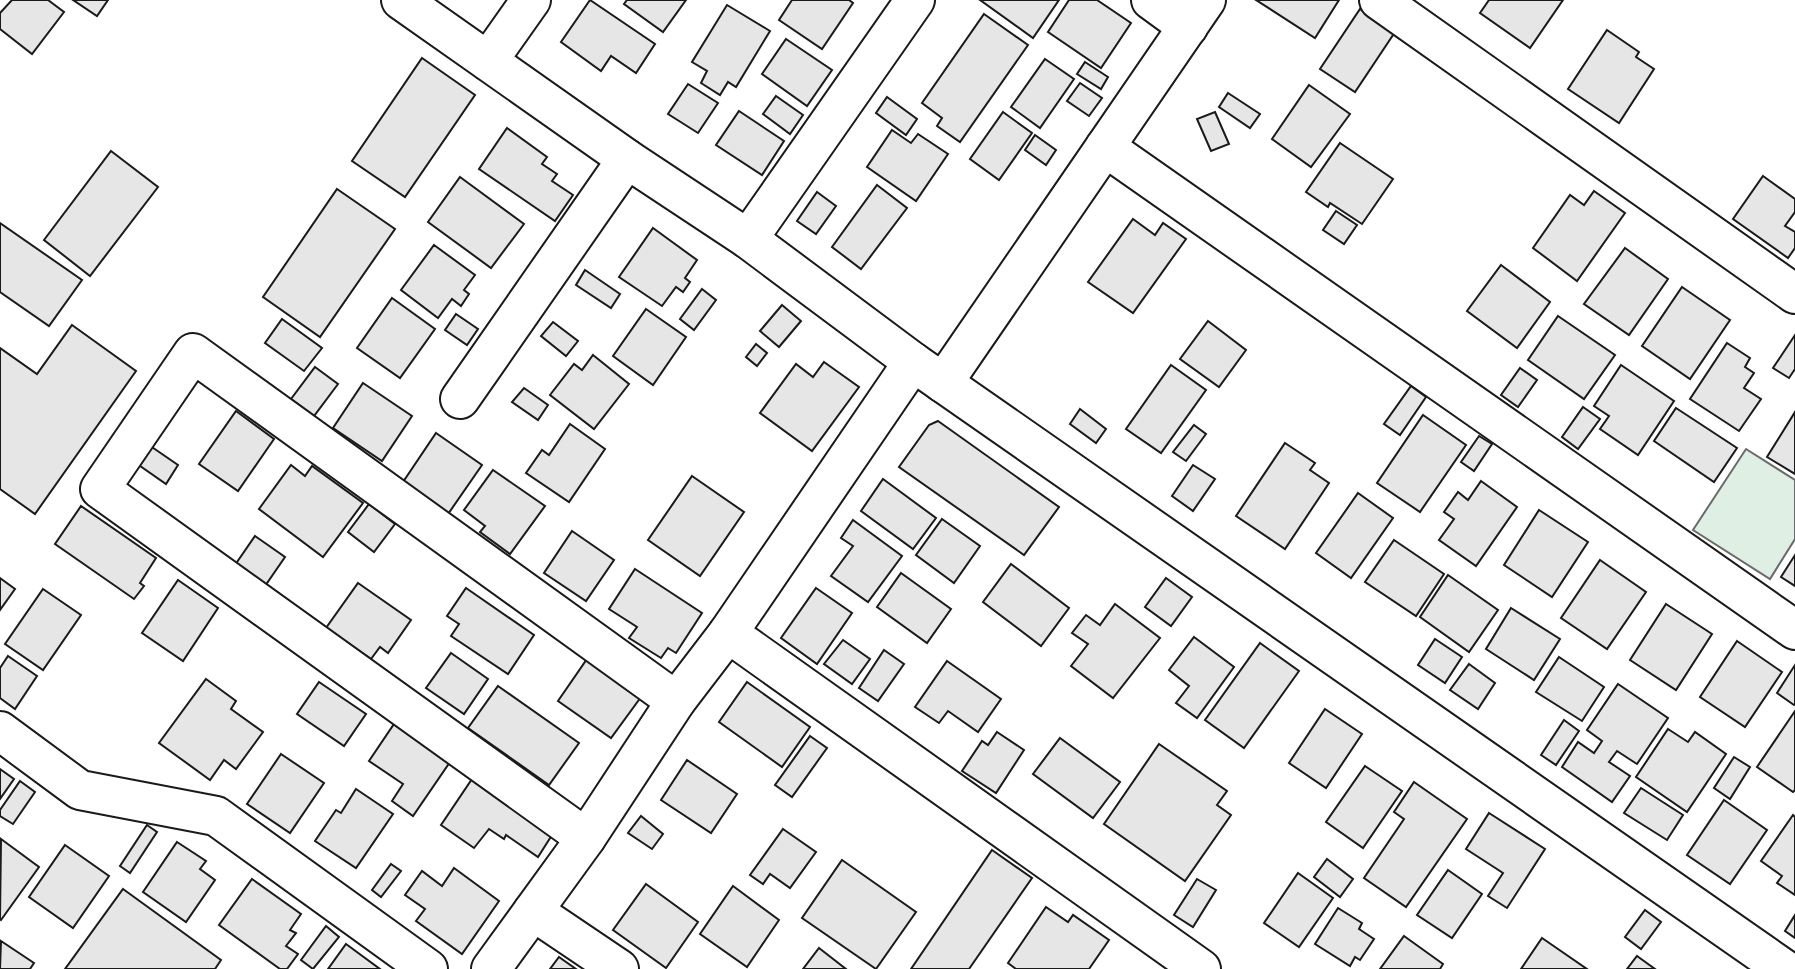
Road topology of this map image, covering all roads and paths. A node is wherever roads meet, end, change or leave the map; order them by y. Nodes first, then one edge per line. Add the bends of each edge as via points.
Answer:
1 (401, 0) edge
2 (531, 0) edge
3 (915, 0) edge
4 (1151, 0) edge
5 (1379, 0) edge
6 (1197, 13) edge
7 (488, 61) junction
8 (1105, 147) junction
9 (627, 159) junction
10 (748, 239) junction
11 (1795, 294) edge
12 (928, 372) junction
13 (460, 399) dead end
14 (1795, 630) edge
15 (728, 633) junction
16 (676, 701) junction
17 (0, 731) edge
18 (586, 838) junction
19 (533, 911) junction
20 (428, 969) edge
21 (491, 969) edge
22 (619, 969) edge
23 (1201, 969) edge
24 (1784, 969) edge

1 - 7 street
2 - 7 street
3 - 10 street
4 - 6 street
5 - 11 street
6 - 8 street
7 - 9 street
8 - 12 street
8 - 14 street
9 - 10 street
9 - 13 street
10 - 12 street
12 - 15 street
12 - 24 street
15 - 16 street
15 - 23 street
16 - 18 street
16 - 18 street via 193,353 100,489
17 - 20 street via 79,790 216,816
18 - 19 street
19 - 21 street
19 - 22 street

